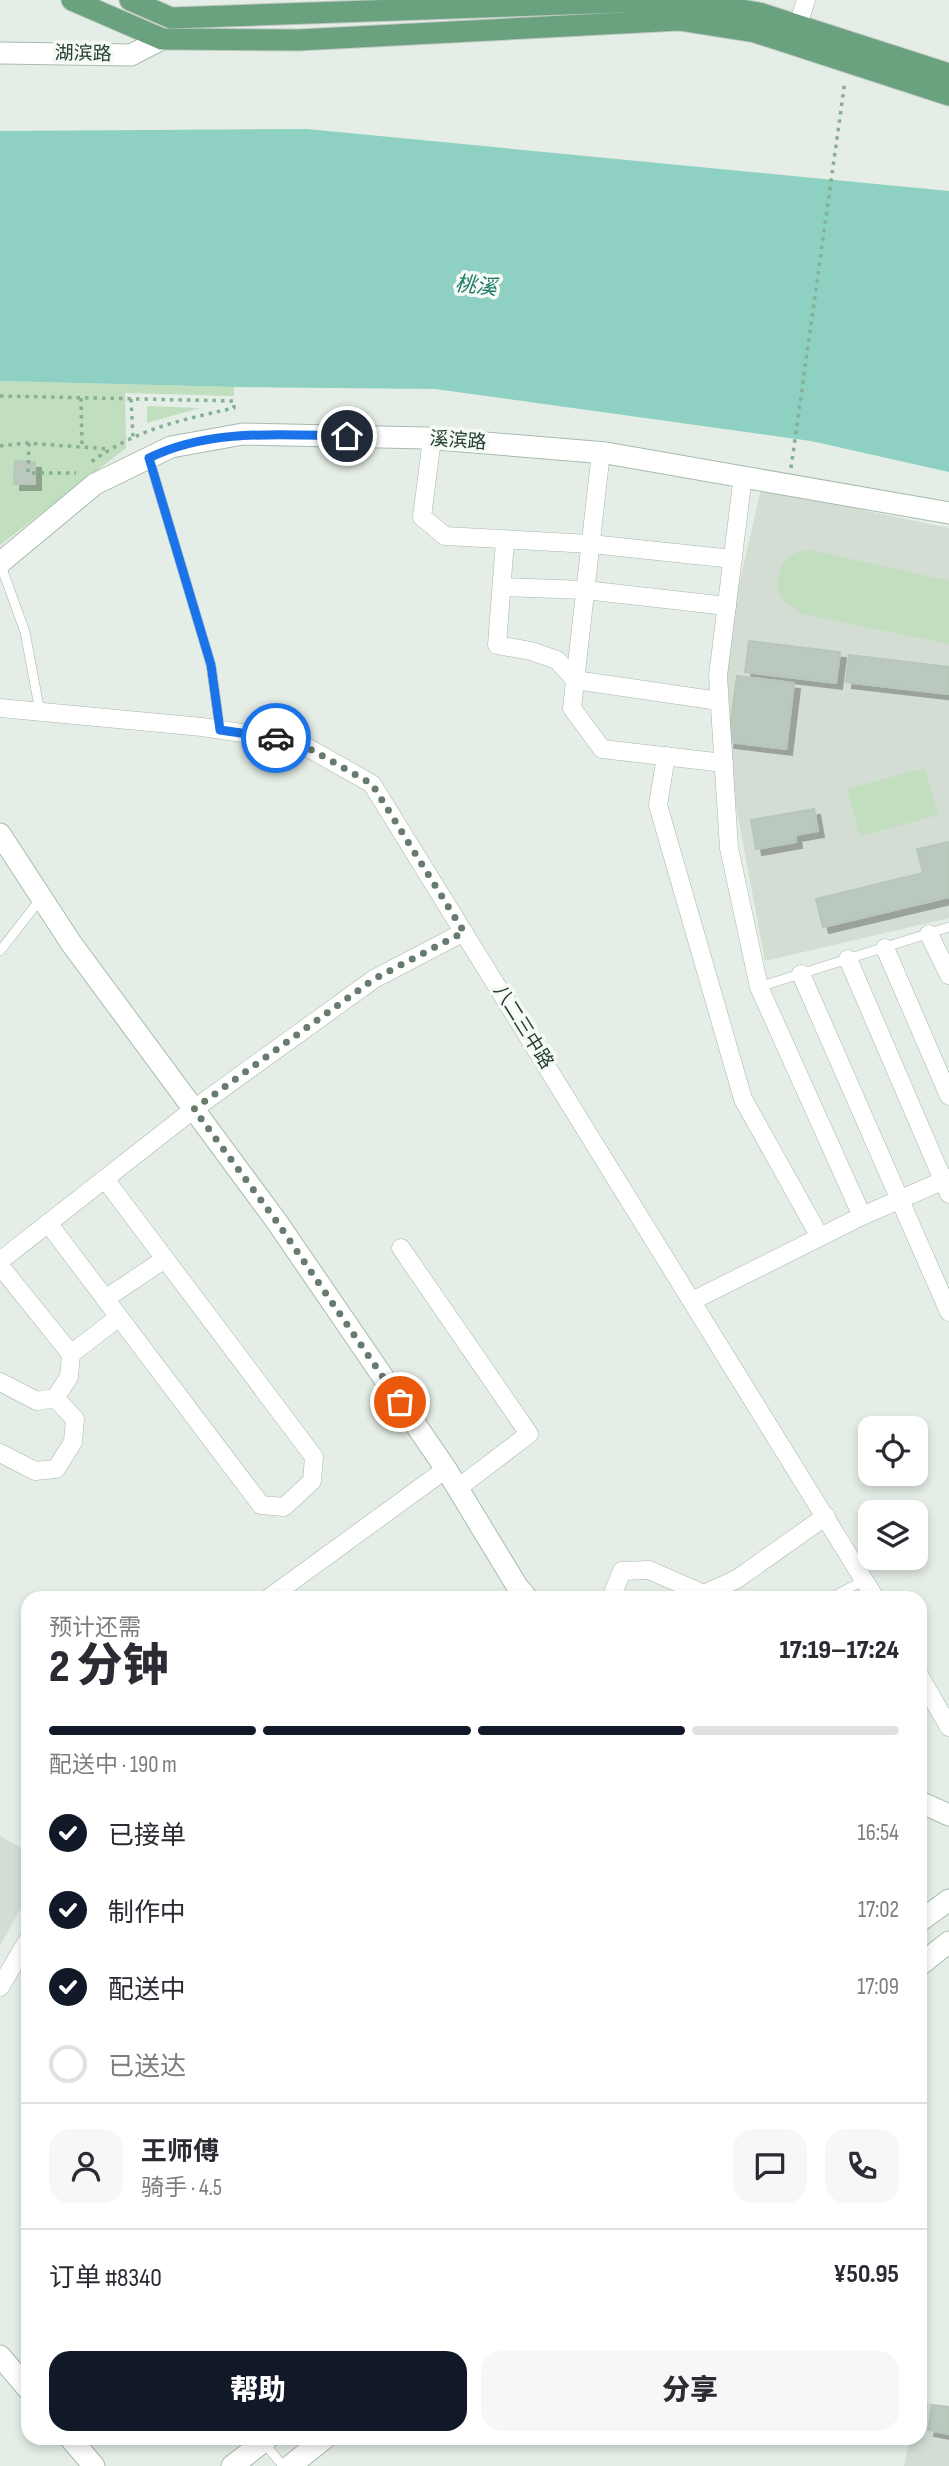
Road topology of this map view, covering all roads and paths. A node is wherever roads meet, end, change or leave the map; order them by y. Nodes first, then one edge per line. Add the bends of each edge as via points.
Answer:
1 (72, 0) edge
2 (130, 0) edge
3 (806, 0) edge
4 (797, 25) junction
5 (163, 39) junction
6 (0, 52) edge
7 (848, 62) junction
8 (949, 74) edge
9 (949, 95) edge
10 (0, 397) edge
11 (81, 398) junction
12 (131, 399) junction
13 (133, 437) junction
14 (432, 439) junction
15 (29, 443) junction
16 (0, 446) edge
17 (82, 447) junction
18 (109, 449) junction
19 (601, 452) junction
20 (149, 458) junction
21 (126, 469) junction
22 (743, 477) junction
23 (789, 484) junction
24 (949, 513) edge
25 (505, 541) junction
26 (591, 544) junction
27 (733, 559) junction
28 (0, 563) edge
29 (502, 586) junction
30 (585, 590) junction
31 (727, 606) junction
32 (575, 680) junction
33 (719, 701) junction
34 (0, 708) edge
35 (40, 712) junction
36 (220, 730) junction
37 (666, 756) junction
38 (724, 763) junction
39 (0, 834) edge
40 (42, 897) junction
41 (949, 927) edge
42 (464, 932) junction
43 (929, 934) junction
44 (884, 947) junction
45 (0, 951) edge
46 (848, 959) junction
47 (801, 974) junction
48 (949, 975) edge
49 (759, 987) junction
50 (949, 1096) edge
51 (194, 1109) junction
52 (105, 1179) junction
53 (947, 1184) edge
54 (898, 1200) junction
55 (862, 1216) junction
56 (48, 1223) junction
57 (820, 1237) junction
58 (401, 1248) dead end
59 (165, 1259) junction
60 (0, 1263) edge
61 (106, 1299) junction
62 (692, 1301) junction
63 (949, 1312) edge
64 (119, 1317) junction
65 (71, 1354) junction
66 (0, 1382) edge
67 (55, 1398) junction
68 (0, 1453) edge
69 (446, 1469) junction
70 (458, 1488) junction
71 (826, 1516) junction
72 (865, 1580) junction
73 (279, 1591) edge
74 (521, 1591) edge
75 (614, 1591) edge
76 (697, 1591) edge
77 (710, 1591) edge
78 (844, 1591) edge
79 (871, 1591) edge
80 (927, 1689) edge
81 (949, 1727) edge
82 (927, 1805) edge
83 (949, 1815) edge
84 (949, 1900) edge
85 (927, 1916) edge
86 (949, 1942) edge
87 (21, 1952) edge
88 (927, 1959) edge
89 (0, 1987) edge
90 (0, 2356) edge
91 (21, 2381) edge
92 (76, 2445) edge
93 (259, 2445) edge
94 (268, 2445) edge
95 (317, 2445) edge
96 (94, 2466) edge
97 (232, 2466) edge
98 (283, 2466) edge
99 (290, 2466) edge

1 - 5 main road
2 - 4 main road via 171,18 680,1 759,13
3 - 4 street
4 - 8 main road
5 - 6 main road, 湖滨路 via 131,55
5 - 7 main road via 299,40 679,20 755,32
7 - 9 main road
7 - 23 path
10 - 11 path
11 - 12 path
11 - 17 path
12 - 13 path
12 - 13 path via 234,401 234,408
13 - 18 path
14 - 19 main road, 溪滨路
14 - 20 main road, 溪滨路 via 243,434 171,447
14 - 25 street via 422,517 445,536
15 - 16 path
15 - 17 path
15 - 18 path via 28,473 74,474
17 - 18 path
18 - 21 path
19 - 22 main road, 溪滨路
19 - 26 street
20 - 21 main road, 溪滨路
20 - 36 lane via 211,665
21 - 28 main road, 溪滨路 via 95,484
22 - 23 main road, 溪滨路
22 - 27 street
23 - 24 main road, 溪滨路
25 - 26 street
25 - 29 street
26 - 27 street
26 - 30 street
27 - 31 street
28 - 35 lane via 26,632
29 - 30 street
29 - 32 street via 497,645 557,660
30 - 31 street
30 - 32 street
31 - 33 street
32 - 33 street
32 - 37 street via 572,708 602,749
33 - 38 street
34 - 35 street, 八二三中路
35 - 36 street, 八二三中路
36 - 42 street, 八二三中路 via 296,741 372,784
37 - 38 street
37 - 57 street via 658,805 743,1099
38 - 49 street via 729,848
39 - 40 main road
40 - 45 lane
40 - 51 main road
41 - 43 lane
42 - 51 street via 374,979
42 - 62 street, 八二三中路
43 - 44 lane
43 - 48 street
44 - 46 lane
44 - 50 street
46 - 47 lane
46 - 53 street
47 - 49 lane
47 - 54 street
49 - 55 street
51 - 52 street
51 - 69 main road
52 - 56 street
52 - 59 street
53 - 54 street
54 - 55 street
54 - 63 street
55 - 57 street
56 - 60 street
56 - 61 street
57 - 62 street
58 - 70 street via 529,1434
59 - 61 street
59 - 64 street via 314,1457 313,1481 284,1507 261,1505
60 - 65 street
61 - 64 street
62 - 71 street, 八二三中路
64 - 65 street
65 - 67 street via 69,1377
66 - 67 street via 37,1401
67 - 68 street via 75,1419 73,1442 56,1469 35,1471
69 - 70 main road
69 - 73 street
70 - 74 main road
71 - 72 street, 八二三中路
71 - 77 street via 737,1578
72 - 78 lane
72 - 79 street, 八二三中路
75 - 76 street via 622,1571 635,1570 649,1570
80 - 81 street
82 - 83 main road
84 - 85 main road
86 - 88 main road
87 - 89 street
90 - 91 main road
92 - 96 main road
93 - 97 main road
94 - 98 lane
95 - 99 main road

